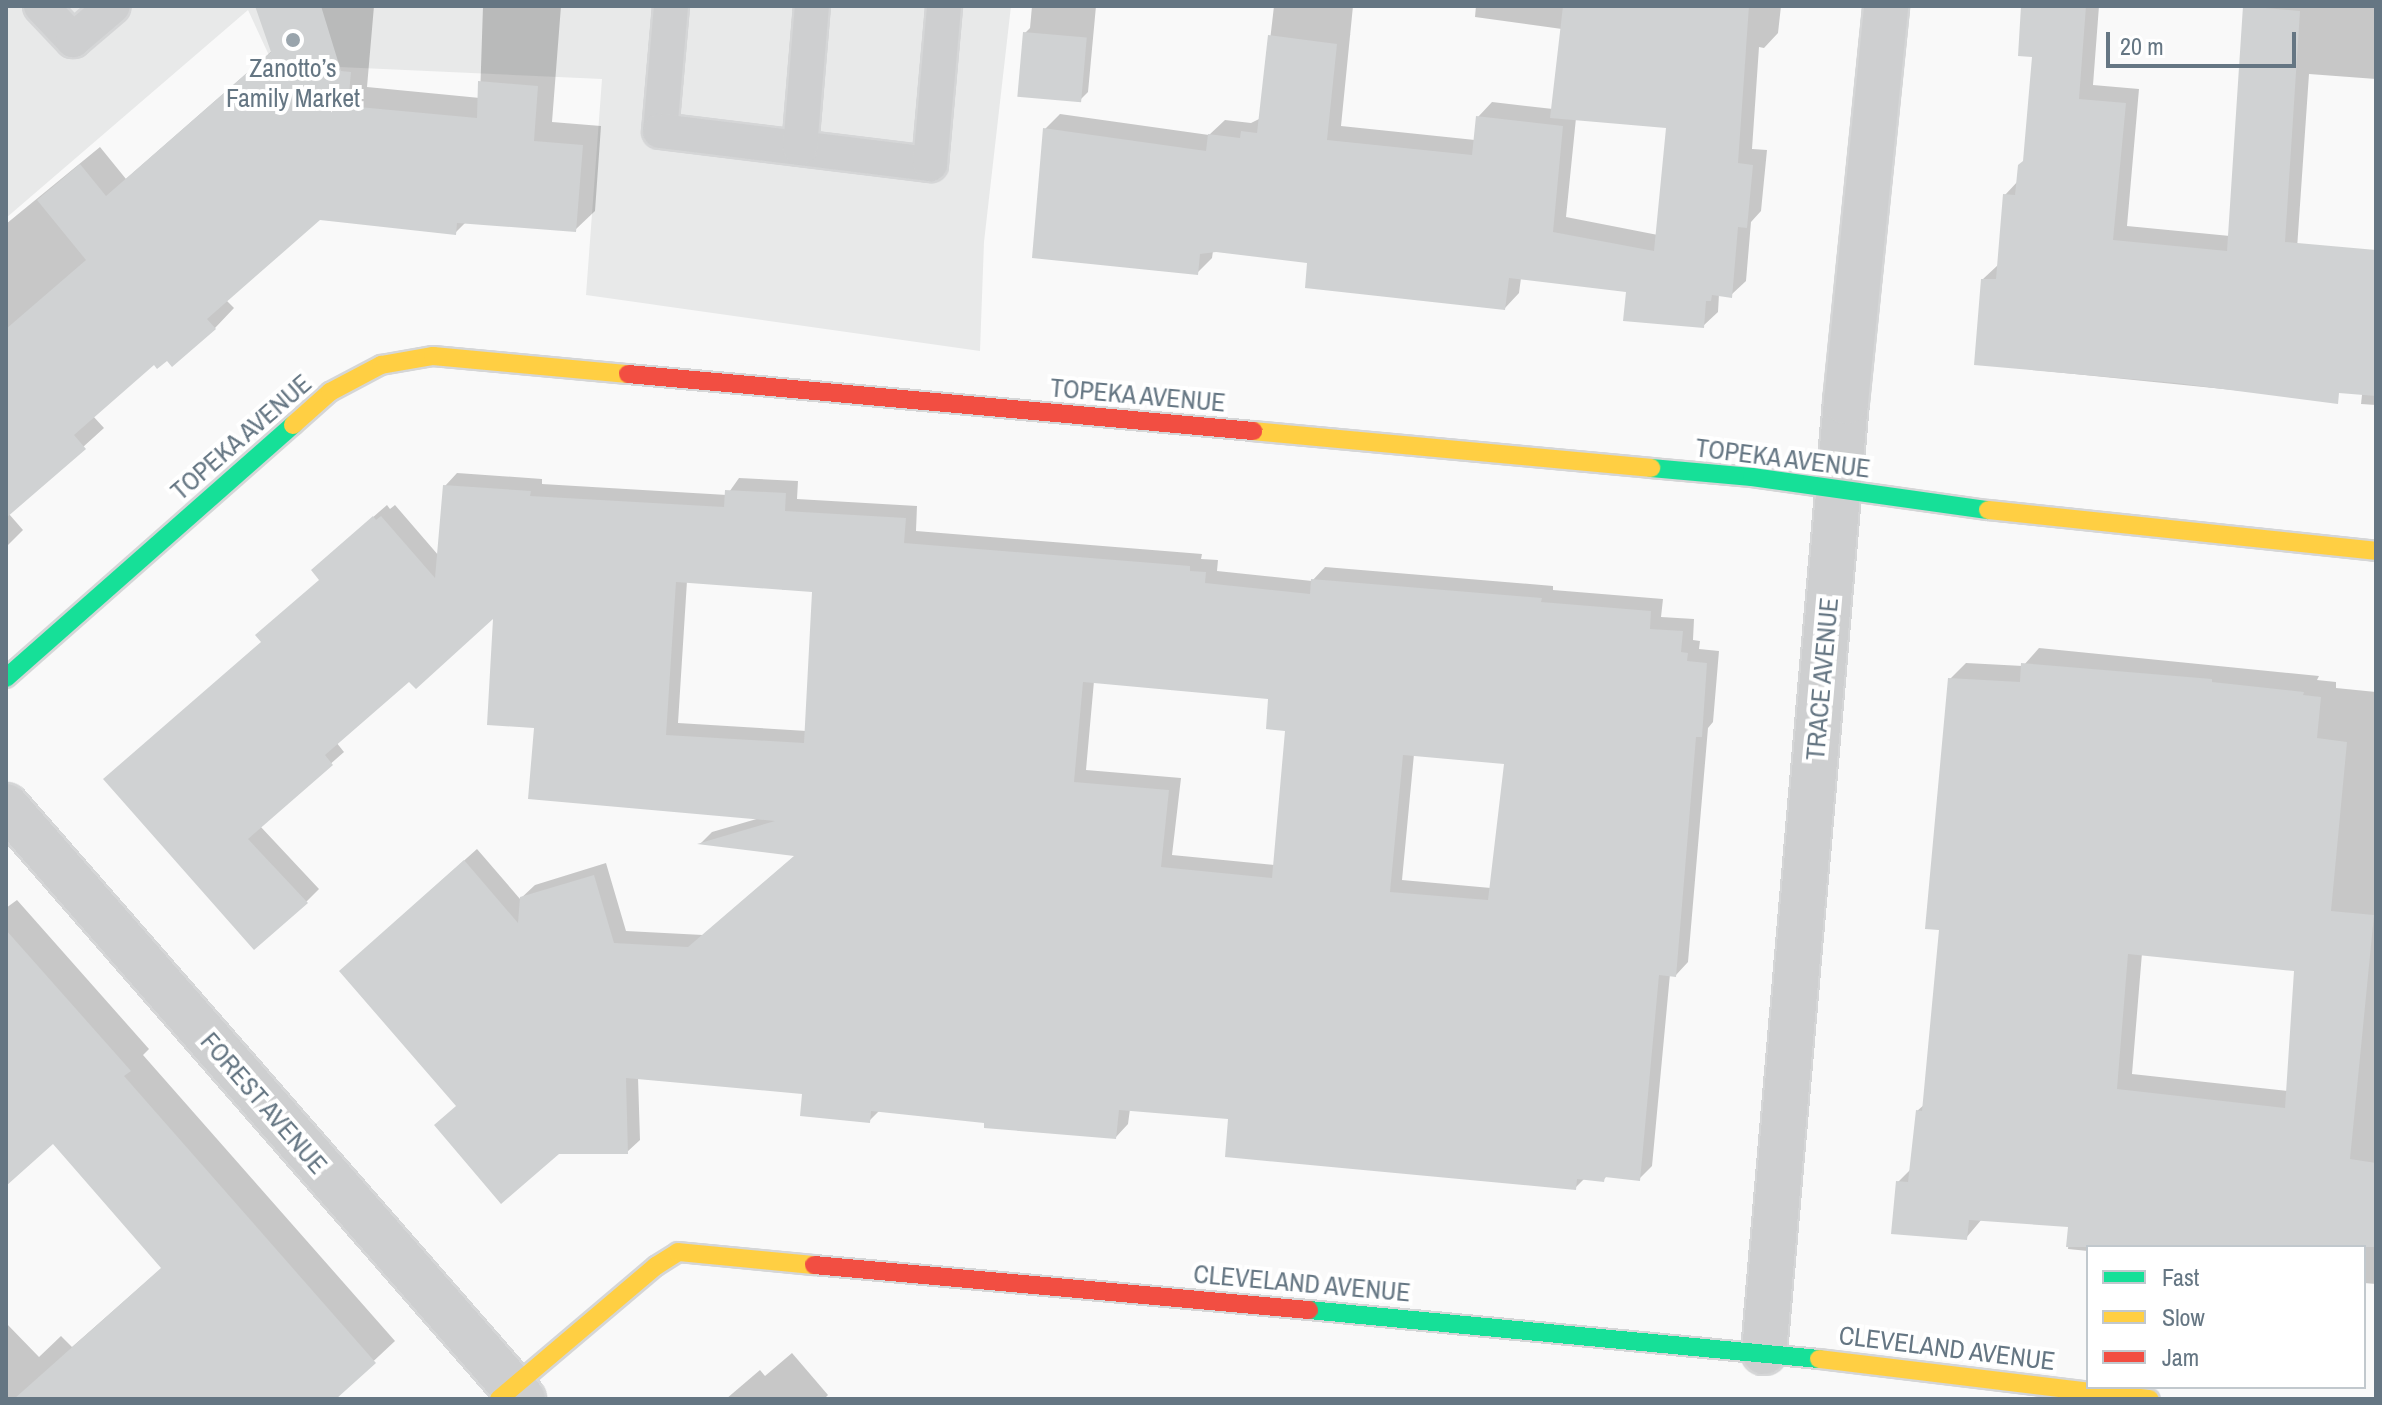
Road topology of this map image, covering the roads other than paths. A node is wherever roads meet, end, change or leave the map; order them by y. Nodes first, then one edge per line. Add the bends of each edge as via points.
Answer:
1 (41, 6) edge
2 (113, 6) edge
3 (671, 6) edge
4 (812, 6) edge
5 (944, 6) edge
6 (1886, 6) edge
7 (800, 148) junction
8 (1839, 491) junction
9 (2376, 551) edge
10 (6, 678) edge
11 (6, 806) edge
12 (1764, 1352) junction
13 (512, 1395) edge
14 (2150, 1399) edge

1 - 2 lane via 73,40
3 - 7 lane via 660,131
4 - 7 lane
5 - 7 lane via 930,164
6 - 8 street, TRACE AVENUE
8 - 9 street, TOPEKA AVENUE
8 - 10 street, TOPEKA AVENUE via 1752,477 433,356 381,365 330,392
8 - 12 street, TRACE AVENUE
11 - 13 street, FOREST AVENUE
12 - 13 street, CLEVELAND AVENUE via 678,1252
12 - 14 street, CLEVELAND AVENUE

